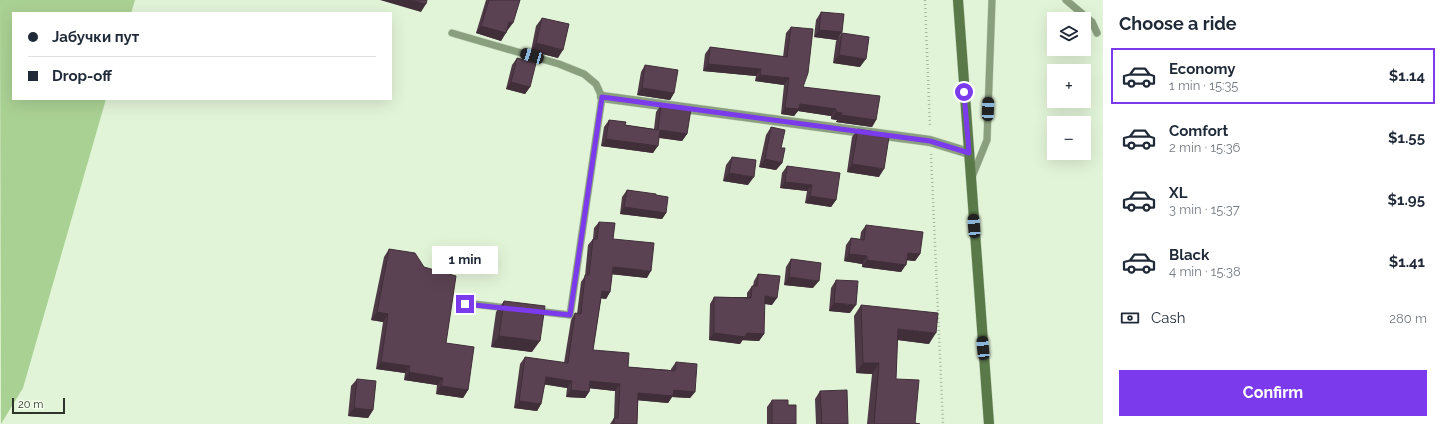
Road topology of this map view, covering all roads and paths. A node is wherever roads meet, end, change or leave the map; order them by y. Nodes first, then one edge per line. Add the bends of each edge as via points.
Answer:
1 (925, 0) edge
2 (958, 0) edge
3 (992, 0) edge
4 (1066, 0) edge
5 (452, 33) dead end
6 (1097, 33) dead end
7 (602, 97) junction
8 (930, 141) junction
9 (969, 153) junction
10 (971, 180) junction
11 (465, 304) dead end
12 (942, 424) edge
13 (989, 424) edge

1 - 8 path
2 - 9 main road
3 - 10 lane via 987,140
4 - 6 lane via 1092,22
5 - 7 lane via 559,64 584,74 596,84
7 - 8 street
7 - 11 lane via 570,315
8 - 9 street
8 - 12 path
9 - 10 main road
10 - 13 main road

